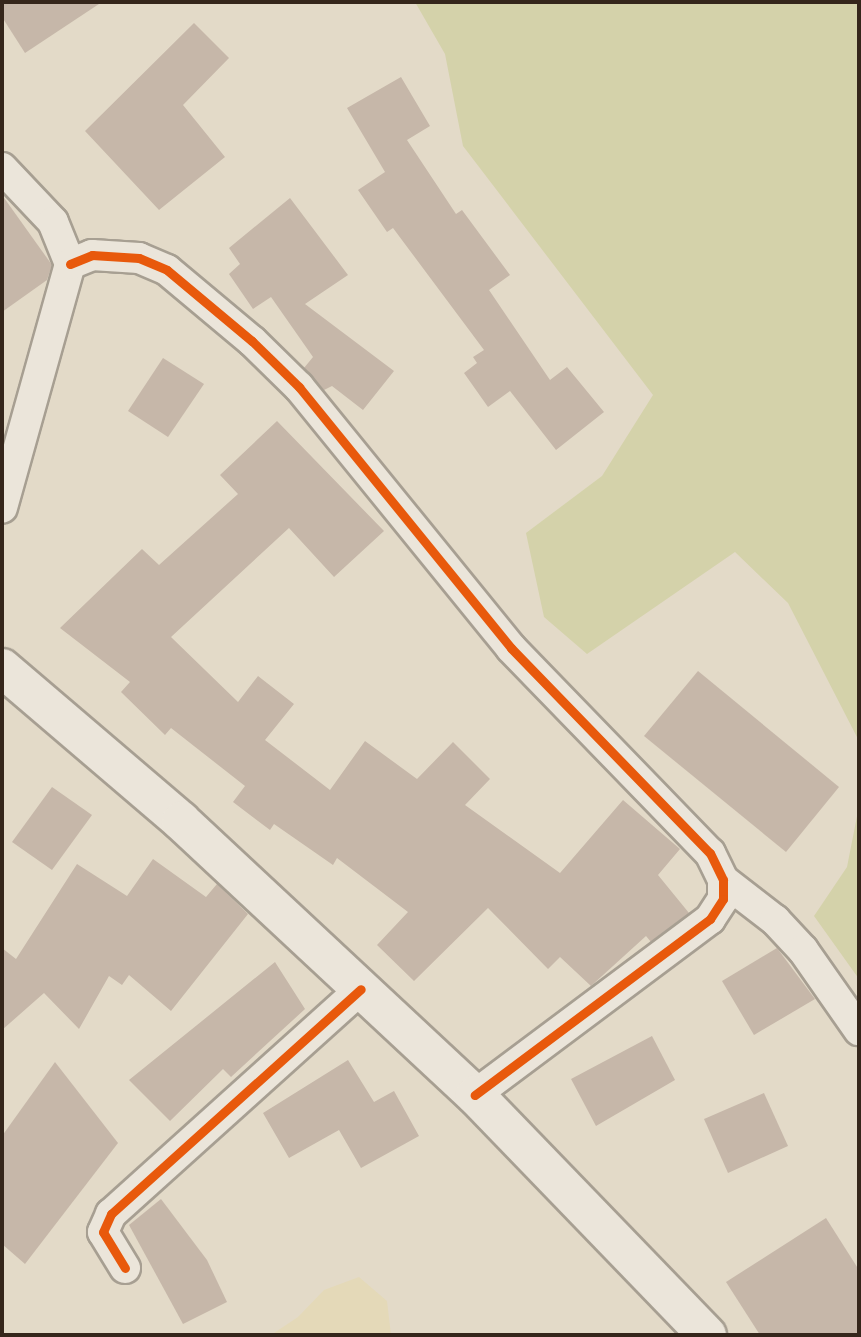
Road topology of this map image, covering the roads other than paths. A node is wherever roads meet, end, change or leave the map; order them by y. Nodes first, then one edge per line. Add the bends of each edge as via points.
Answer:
1 (2, 168) edge
2 (70, 264) junction
3 (2, 508) edge
4 (2, 668) edge
5 (723, 880) junction
6 (361, 989) junction
7 (859, 1030) edge
8 (475, 1095) junction
9 (125, 1268) dead end
10 (707, 1335) edge

1 - 2 street via 53,222
2 - 3 street
2 - 5 street via 92,255 139,258 167,270 252,341 299,387 511,648 710,853
4 - 6 main road via 180,821
5 - 7 street via 775,920 803,950
5 - 8 street via 723,899 710,919
6 - 8 main road
6 - 9 street via 111,1214 103,1232
8 - 10 main road

